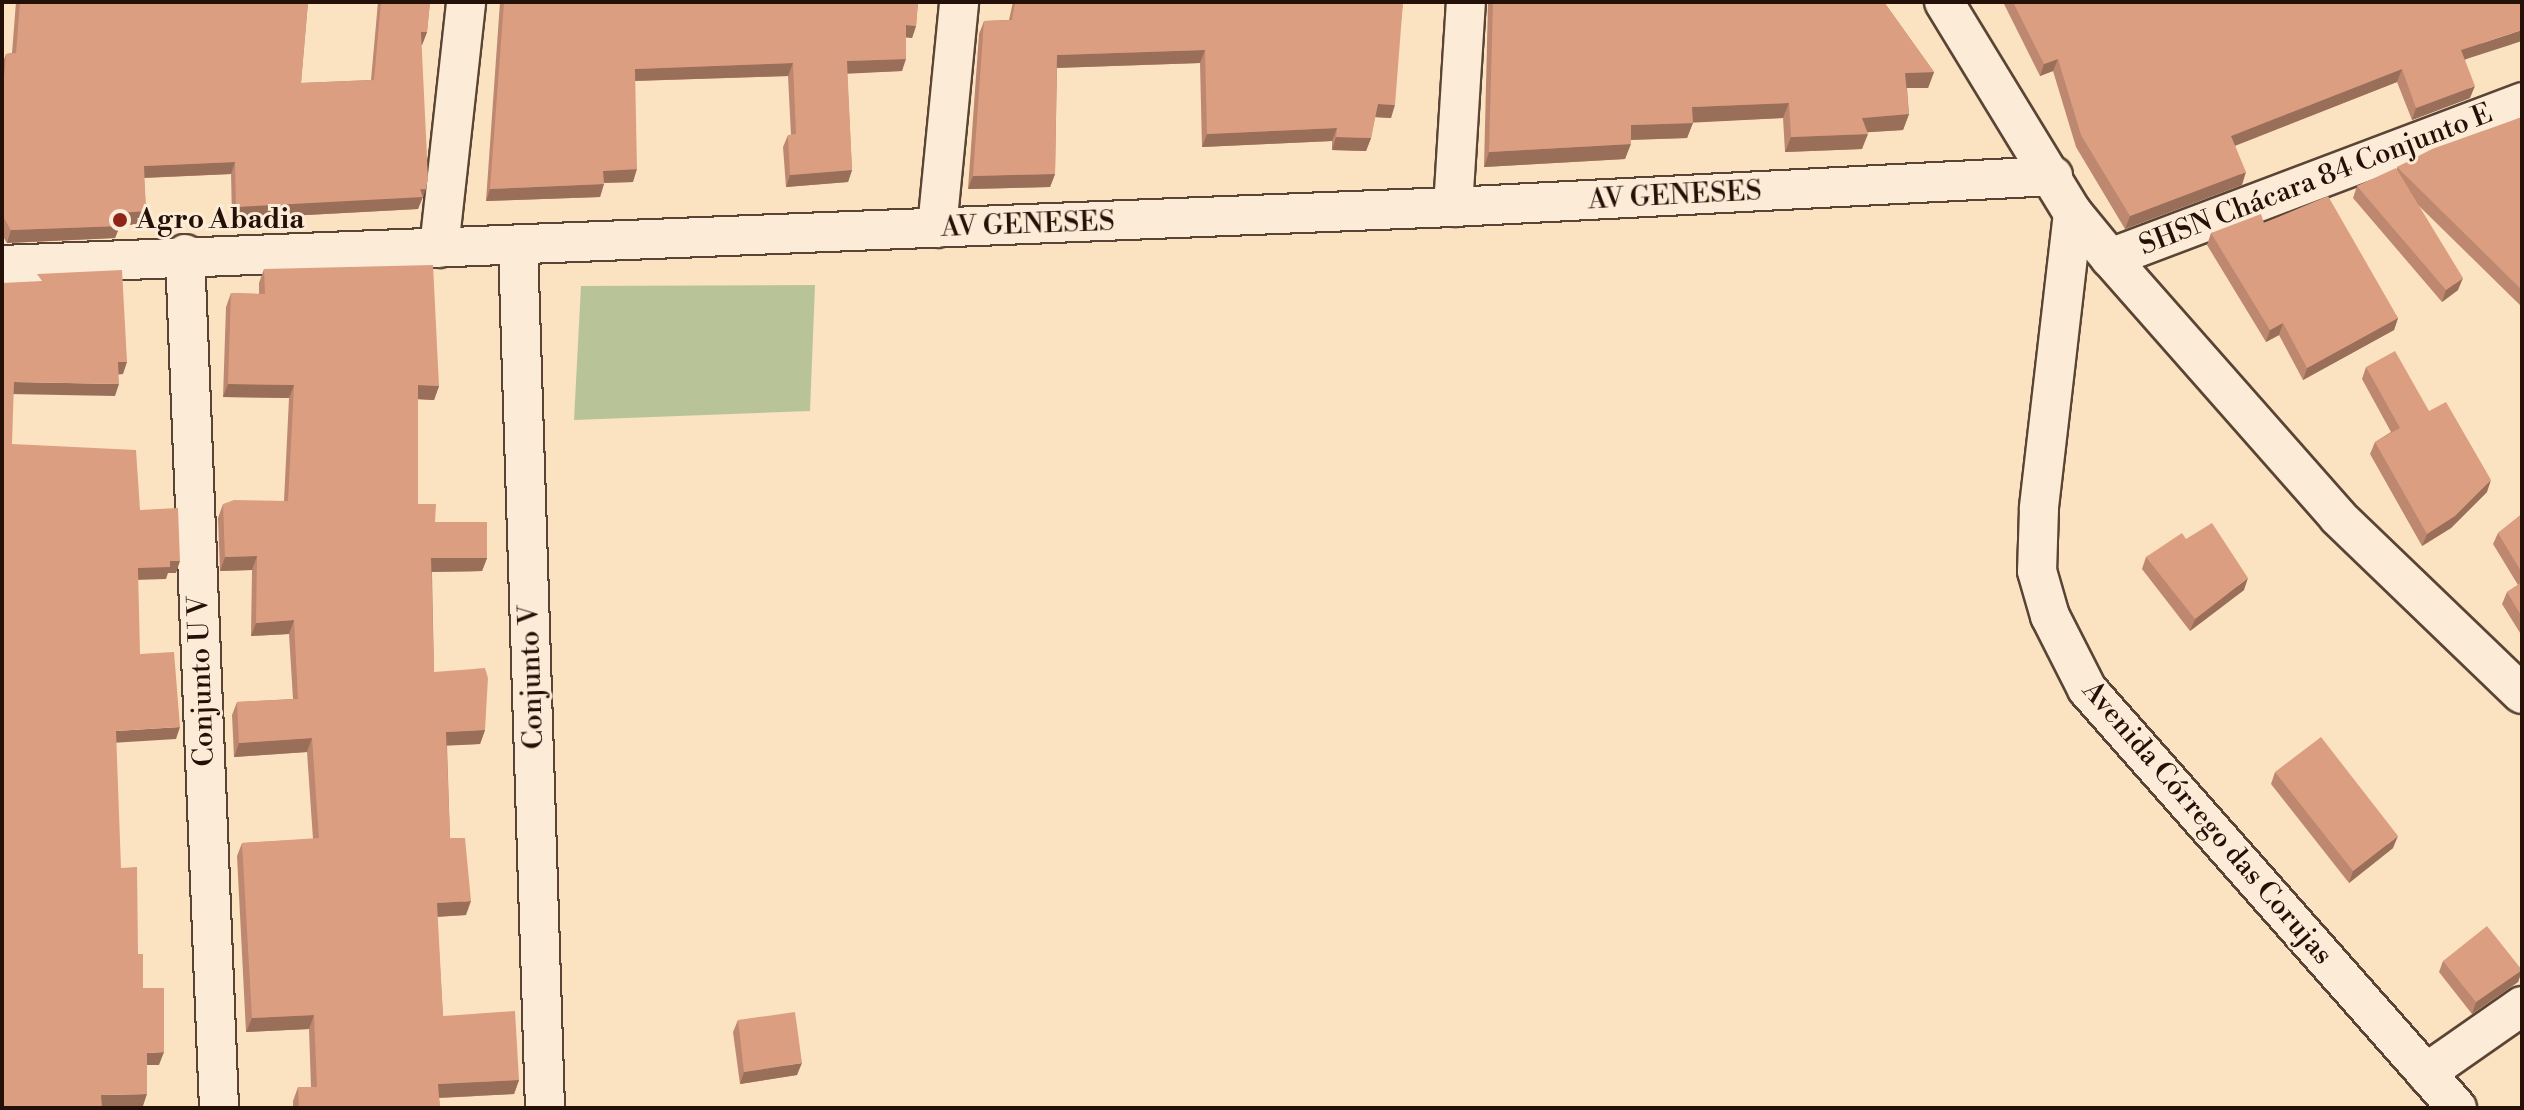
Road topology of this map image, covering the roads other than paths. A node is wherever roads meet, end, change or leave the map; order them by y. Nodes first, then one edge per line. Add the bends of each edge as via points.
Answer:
1 (466, 2) edge
2 (959, 2) edge
3 (1466, 2) edge
4 (1944, 2) edge
5 (2522, 102) edge
6 (2053, 176) junction
7 (1453, 207) junction
8 (2073, 213) junction
9 (937, 228) junction
10 (518, 245) junction
11 (439, 248) junction
12 (185, 254) junction
13 (2110, 258) junction
14 (2, 265) edge
15 (2522, 694) edge
16 (2522, 1006) edge
17 (2426, 1073) junction
18 (219, 1108) edge
19 (545, 1108) edge
20 (2457, 1108) edge

1 - 11 street
2 - 9 street
3 - 7 street
4 - 6 street
5 - 13 street, SHSN Chácara 84 Conjunto E
6 - 7 street, AV GENESES
6 - 8 street
7 - 9 street, AV GENESES
8 - 13 street
8 - 17 street, Avenida Córrego das Corujas via 2039,509 2037,571 2050,616 2087,689
9 - 10 street, AV GENESES
10 - 11 street, AV GENESES
10 - 19 street, Conjunto V
11 - 12 street, AV GENESES
12 - 14 street, AV GENESES
12 - 18 street, Conjunto U V
13 - 15 street via 2338,517
16 - 17 street
17 - 20 street, Avenida Córrego das Corujas

